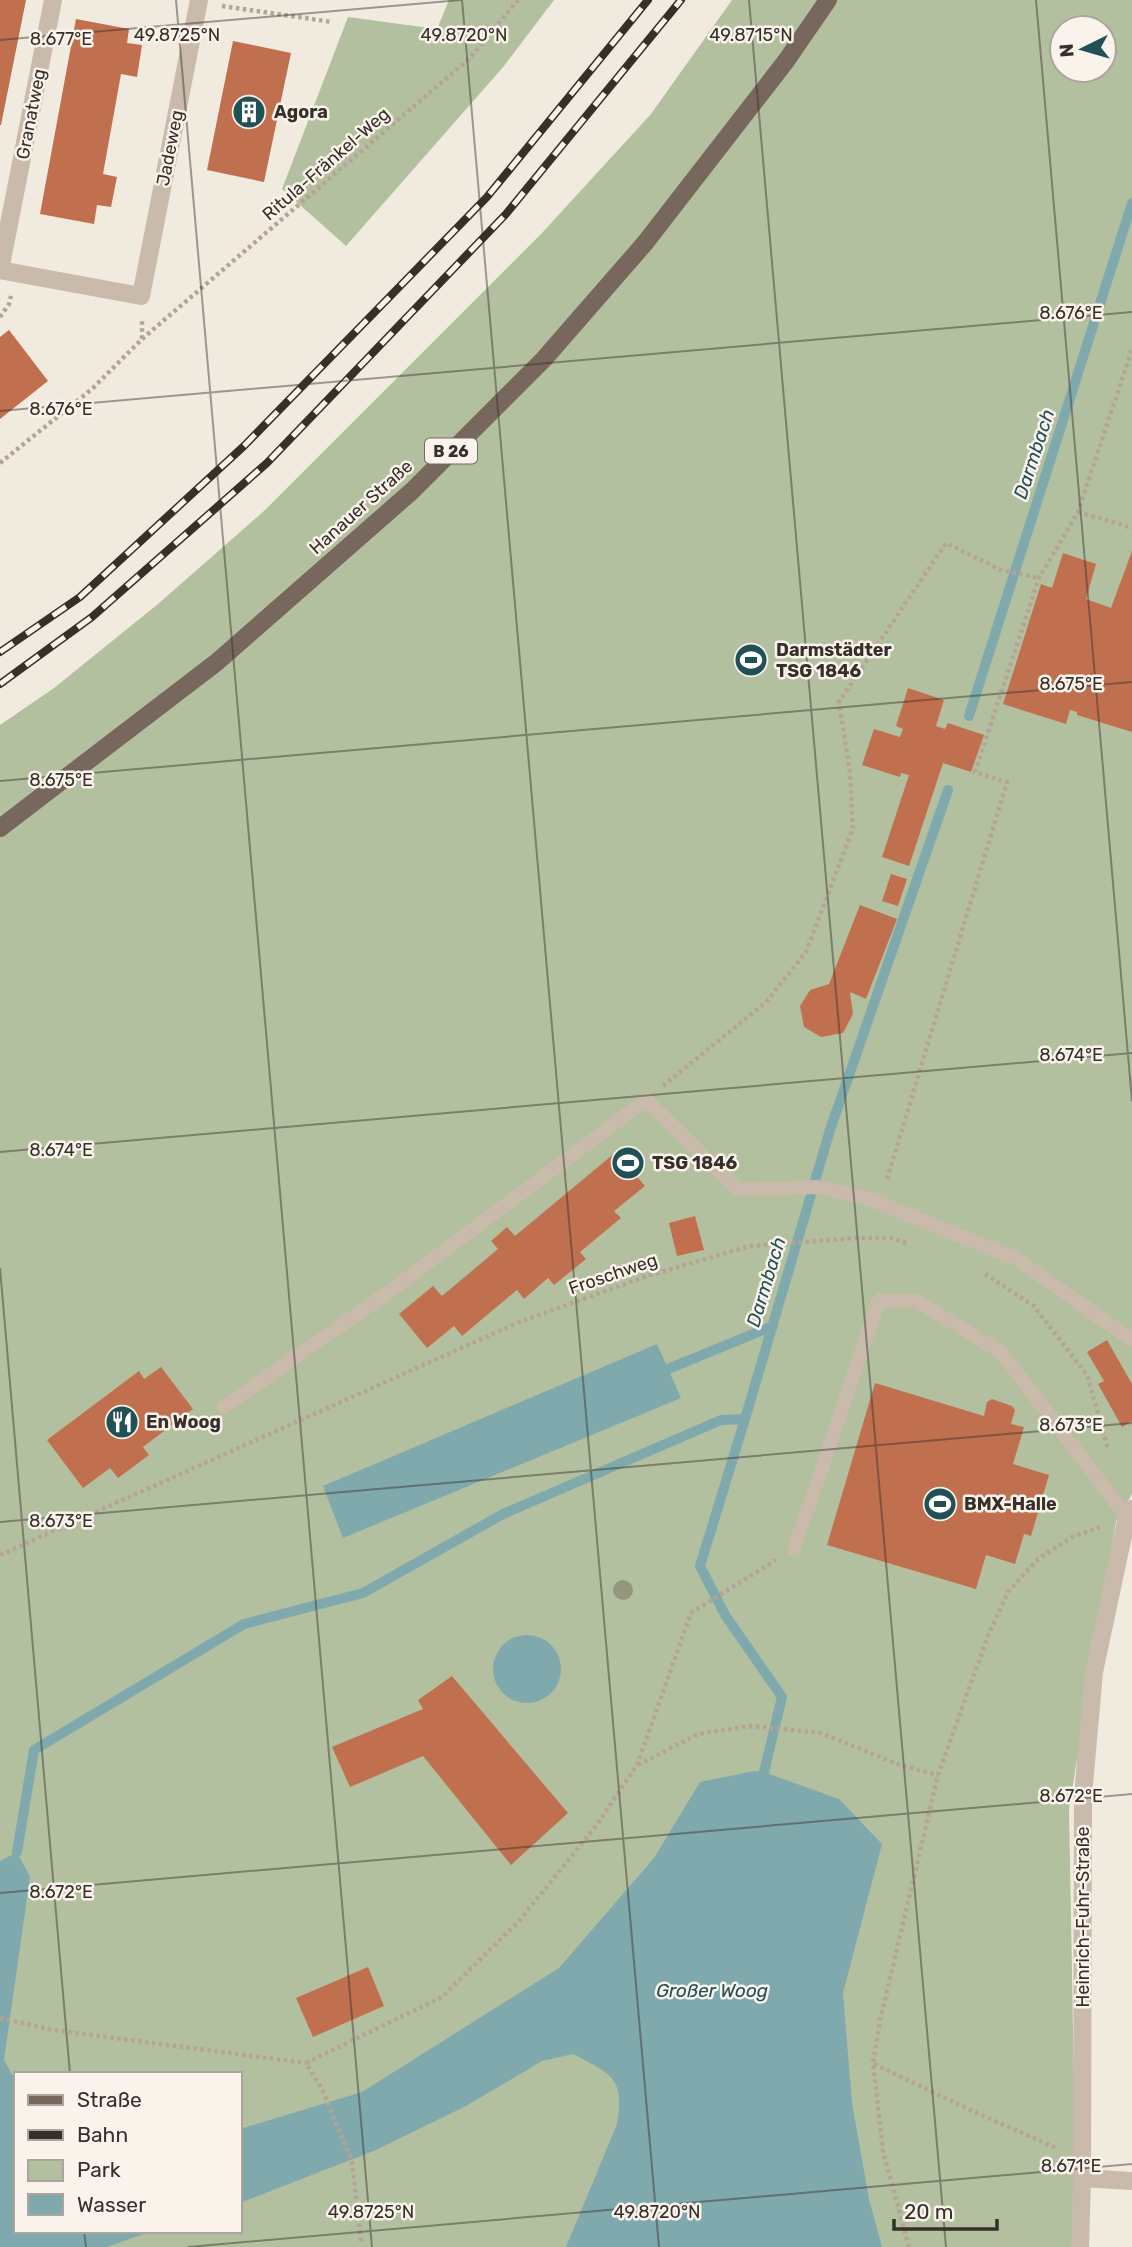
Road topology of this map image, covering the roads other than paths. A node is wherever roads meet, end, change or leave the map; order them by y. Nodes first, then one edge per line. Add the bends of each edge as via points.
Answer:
1 (53, 0) edge
2 (828, 0) edge
3 (199, 1) edge
4 (0, 270) edge
5 (0, 828) edge
6 (1132, 1340) edge
7 (224, 1407) dead end
8 (1130, 1515) edge
9 (794, 1549) dead end
10 (1082, 2178) junction
11 (1132, 2181) edge
12 (1080, 2247) edge

1 - 4 street, Granatweg
2 - 5 main road, Hanauer Straße / B 26 via 645,243 544,359 412,491 217,662
3 - 4 street, Jadeweg via 141,296
6 - 7 lane via 1017,1259 874,1201 817,1187 738,1190 646,1100 386,1294
8 - 9 lane via 1001,1352 917,1301 879,1300
8 - 10 street, Heinrich-Fuhr-Straße via 1094,1672 1083,1796
10 - 11 street
10 - 12 street, Heinrich-Fuhr-Straße

